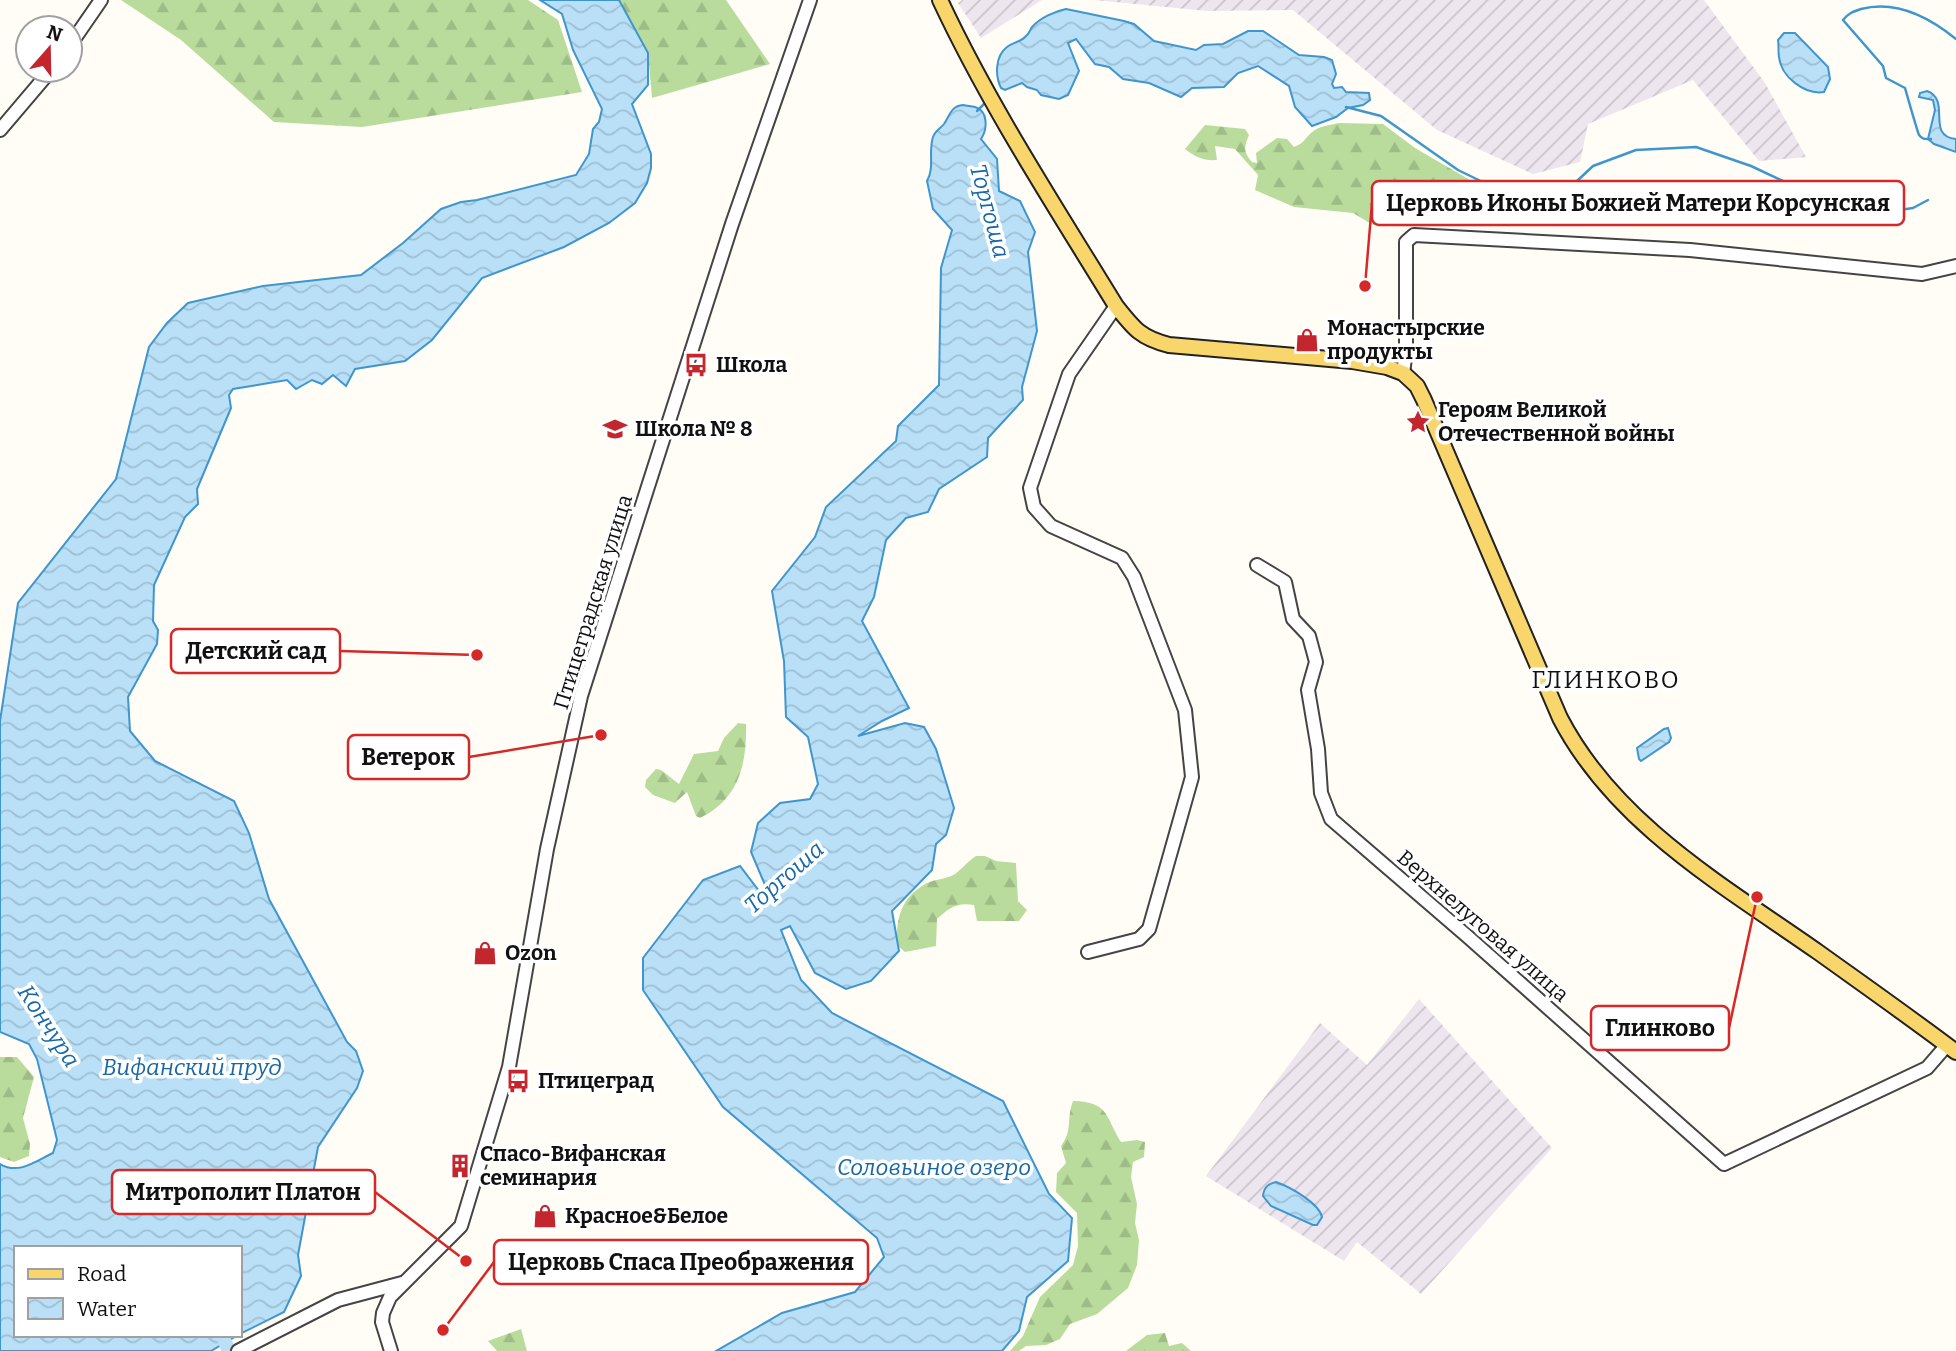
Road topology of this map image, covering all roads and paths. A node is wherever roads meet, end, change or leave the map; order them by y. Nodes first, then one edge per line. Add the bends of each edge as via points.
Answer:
1 (101, 0) edge
2 (810, 0) edge
3 (940, 0) edge
4 (84, 25) edge
5 (39, 84) edge
6 (0, 130) edge
7 (1956, 266) edge
8 (1116, 306) junction
9 (1402, 373) junction
10 (1257, 565) dead end
11 (1088, 952) dead end
12 (1951, 1048) edge
13 (405, 1282) junction
14 (239, 1351) edge
15 (391, 1351) edge

1 - 4 street
2 - 13 street, Птицеградская улица via 732,225 581,696 547,849 509,1067 461,1226
3 - 8 main road via 1008,129
5 - 6 street
7 - 9 street via 1922,274 1690,250 1414,235 1406,242
8 - 9 main road via 1137,332 1169,345 1352,361
8 - 11 street via 1069,374 1030,488 1034,507 1051,526 1122,558 1134,577 1185,710 1192,777 1149,929 1139,939
9 - 12 main road via 1424,400 1560,718 1591,766 1672,849
10 - 12 street, Верхнелуговая улица via 1285,582 1293,619 1309,636 1316,662 1308,690 1321,793 1331,819 1724,1164 1927,1068
13 - 14 street via 338,1300
13 - 15 street, Птицеградская улица via 390,1297 383,1313

